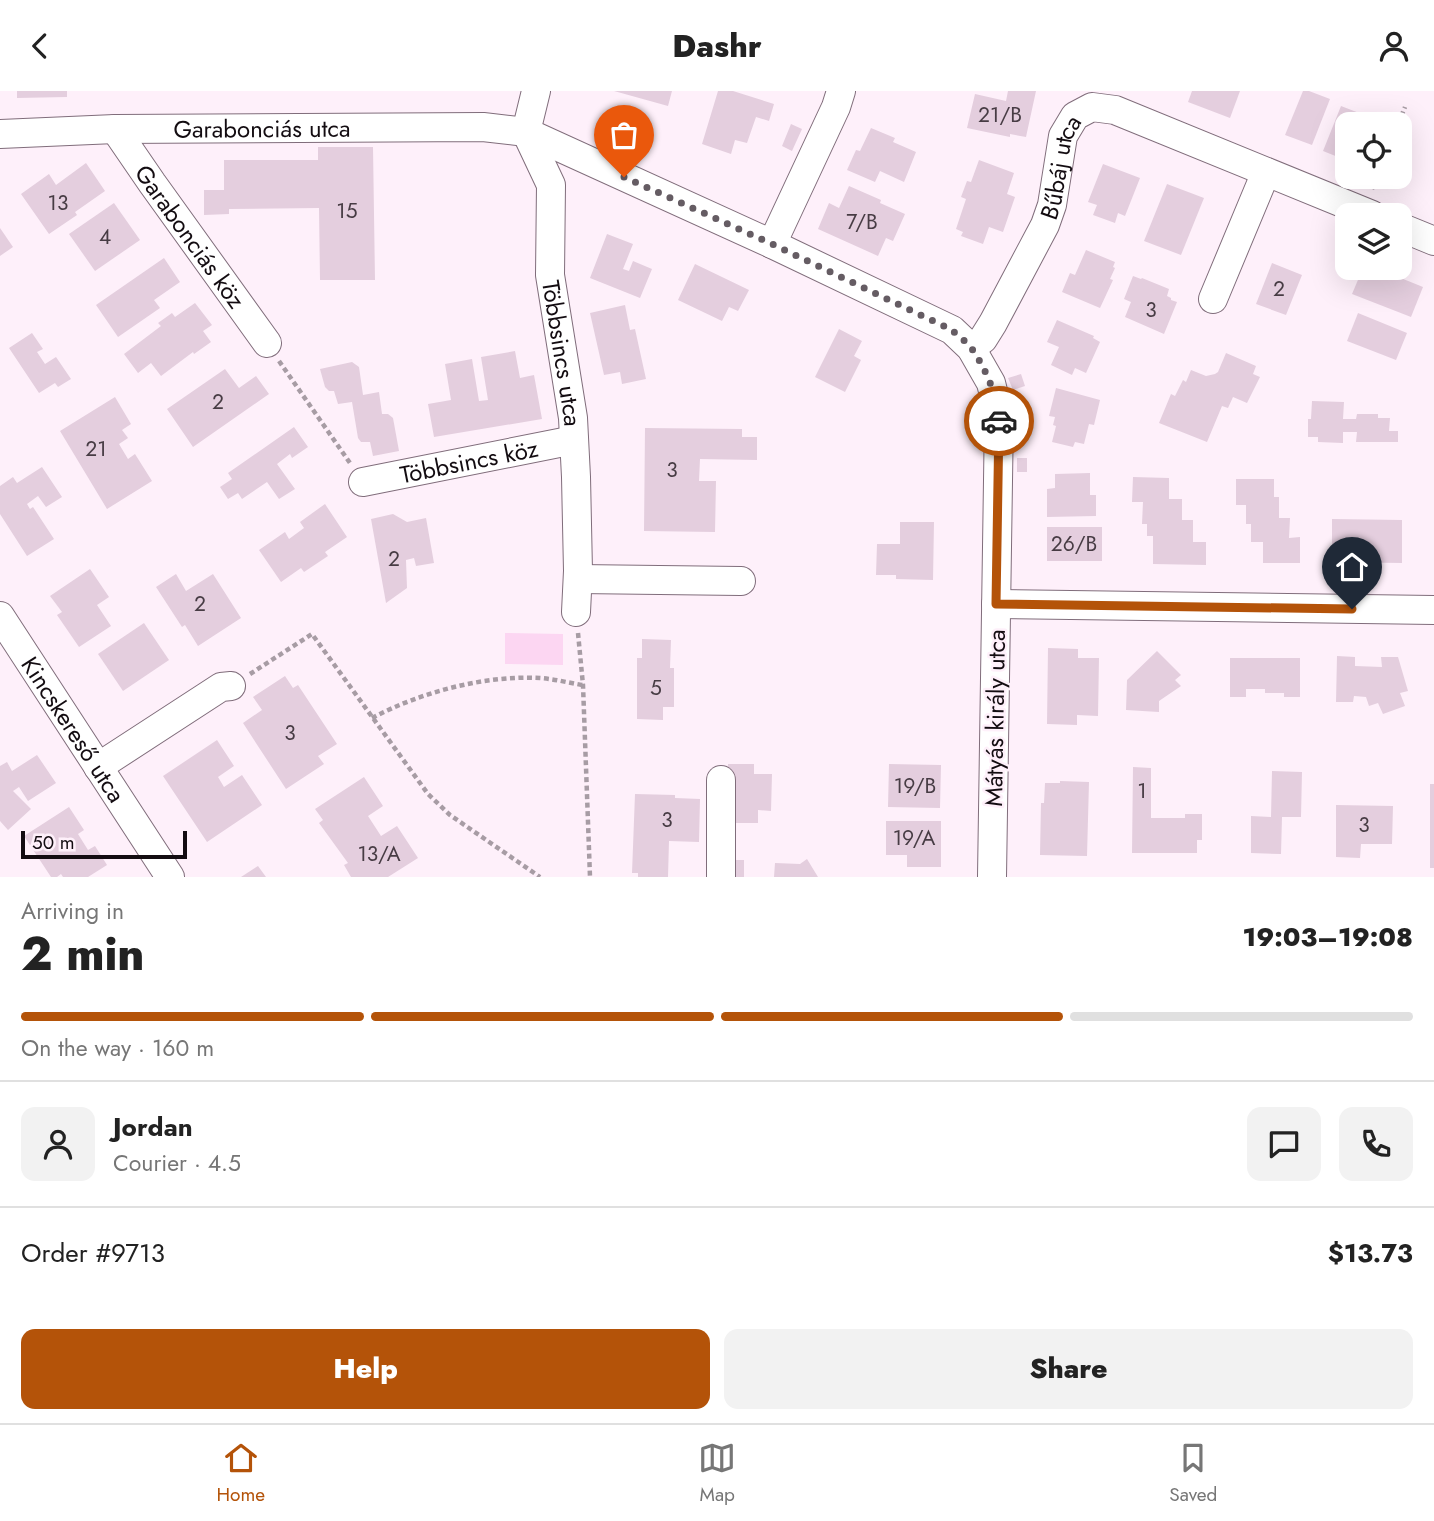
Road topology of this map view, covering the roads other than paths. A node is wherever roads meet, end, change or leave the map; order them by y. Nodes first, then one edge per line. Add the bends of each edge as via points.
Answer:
1 (536, 91) edge
2 (841, 91) edge
3 (115, 129) junction
4 (526, 132) junction
5 (0, 134) edge
6 (1266, 172) junction
7 (1342, 203) edge
8 (1412, 232) edge
9 (1434, 241) edge
10 (772, 244) junction
11 (1213, 299) dead end
12 (267, 335) road end
13 (971, 348) junction
14 (574, 440) junction
15 (363, 482) road end
16 (578, 579) junction
17 (741, 581) dead end
18 (996, 604) junction
19 (1434, 610) edge
20 (576, 612) road end
21 (0, 616) edge
22 (231, 686) road end
23 (98, 767) junction
24 (721, 779) dead end
25 (170, 877) edge
26 (721, 877) edge
27 (992, 877) edge

1 - 4 street
2 - 10 street
3 - 4 street, Garabonciás utca via 483,127
3 - 5 street, Garabonciás utca
3 - 12 street, Garabonciás köz via 158,180
4 - 10 street, Mátyás király utca
4 - 14 street, Többsincs utca via 551,185 550,275
6 - 7 street, Bűbáj utca
6 - 11 street
6 - 13 street, Bűbáj utca via 1115,110 1092,107 1075,116 1063,136 1045,225 993,323
8 - 9 street
10 - 13 street, Mátyás király utca via 952,330
13 - 18 street, Mátyás király utca via 991,383 999,415
14 - 15 street, Többsincs köz
14 - 16 street, Többsincs utca
16 - 17 street
16 - 20 street, Többsincs utca
18 - 19 street
18 - 27 street, Mátyás király utca
21 - 23 street, Kincskereső utca
22 - 23 street via 221,687
23 - 25 street, Kincskereső utca
24 - 26 street

